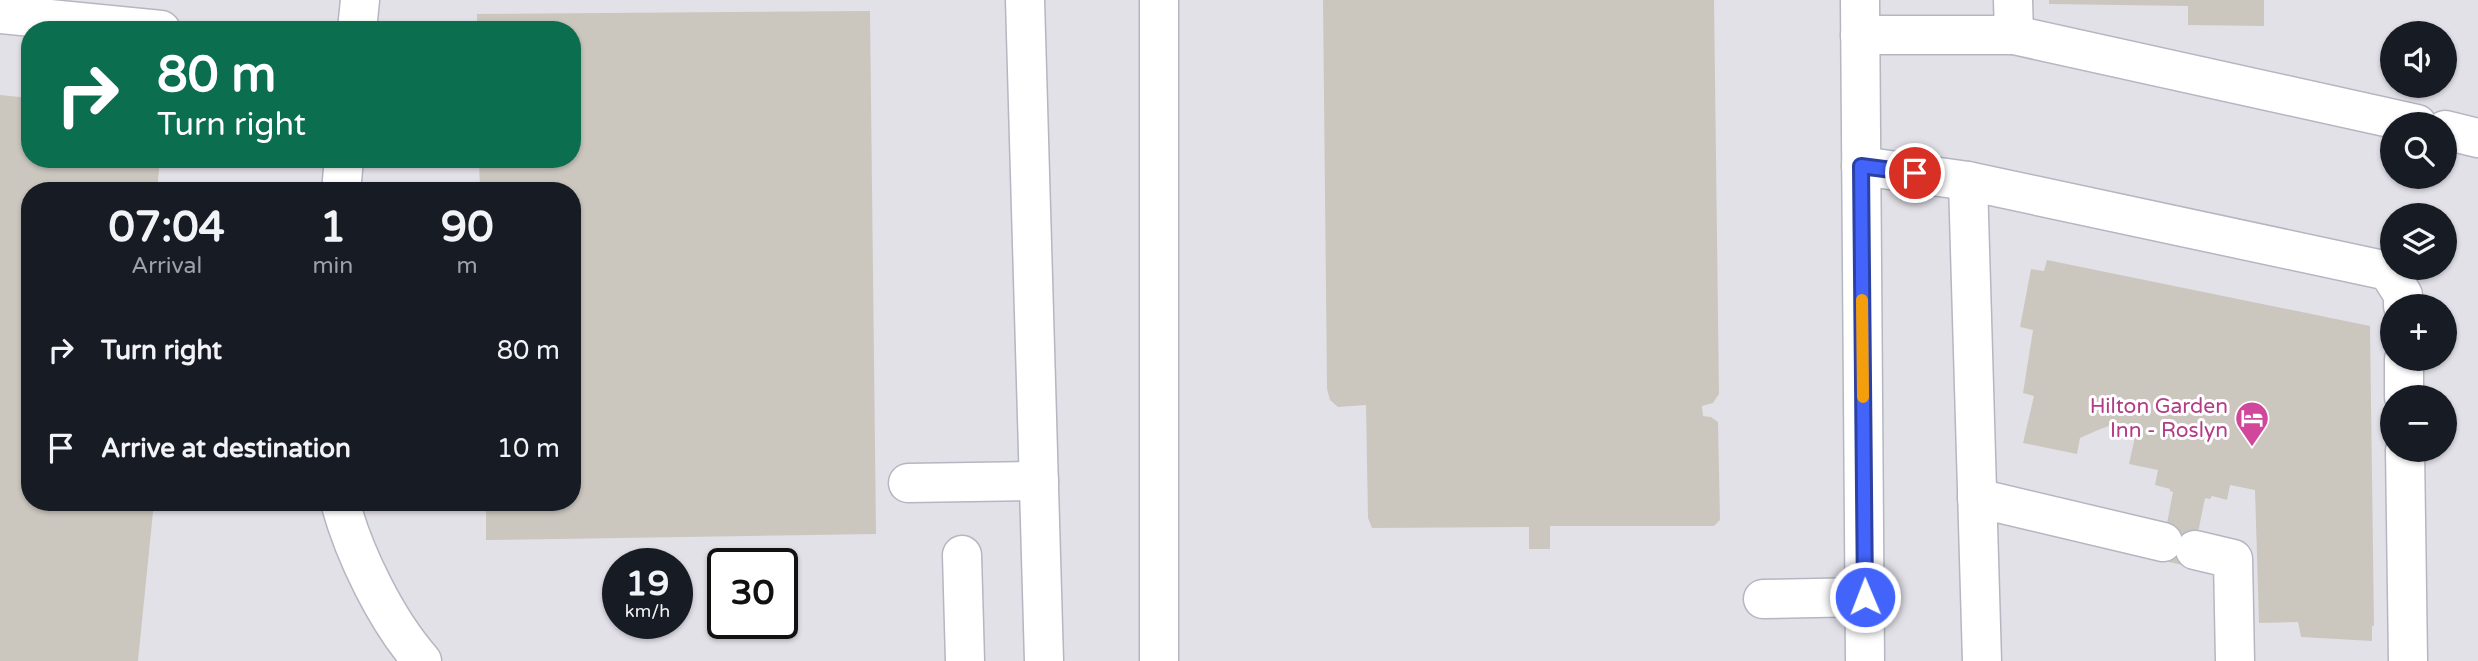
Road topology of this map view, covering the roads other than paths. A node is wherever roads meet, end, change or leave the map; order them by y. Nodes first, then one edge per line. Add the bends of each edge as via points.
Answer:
1 (360, 0) edge
2 (1025, 0) edge
3 (1160, 0) edge
4 (0, 14) edge
5 (1860, 18) edge
6 (2014, 18) edge
7 (70, 21) edge
8 (358, 21) edge
9 (2380, 114) edge
10 (2457, 133) edge
11 (2478, 138) edge
12 (1861, 166) junction
13 (1968, 181) junction
14 (2402, 294) edge
15 (2405, 462) edge
16 (1039, 481) junction
17 (908, 483) dead end
18 (1977, 498) junction
19 (343, 511) edge
20 (961, 555) dead end
21 (1865, 597) junction
22 (1763, 598) dead end
23 (422, 661) edge
24 (965, 661) edge
25 (1044, 661) edge
26 (1159, 661) edge
27 (1865, 661) edge
28 (1982, 661) edge
29 (2235, 661) edge
30 (2407, 661) edge

1 - 8 street
2 - 16 street
3 - 26 street
4 - 7 street
5 - 6 street
5 - 12 street
6 - 9 street
10 - 11 street
12 - 13 street
12 - 21 street
13 - 14 street via 2388,271
13 - 18 street
15 - 30 street
16 - 17 street
16 - 25 street
18 - 28 street
18 - 29 street via 2233,559
19 - 23 street via 375,592
20 - 24 street
21 - 22 street
21 - 27 street

